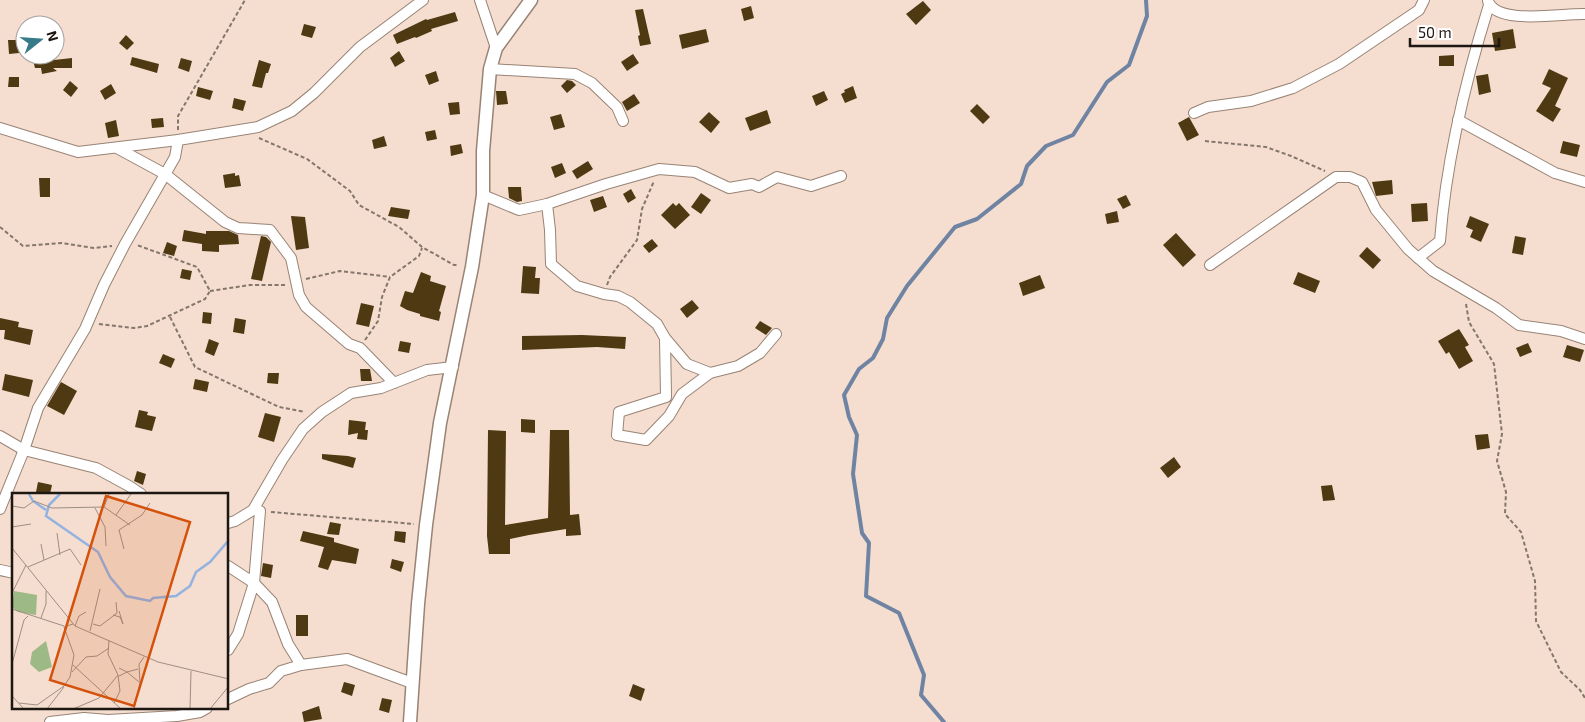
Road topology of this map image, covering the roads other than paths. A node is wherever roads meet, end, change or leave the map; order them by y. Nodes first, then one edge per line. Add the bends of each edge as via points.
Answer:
1 (423, 0) edge
2 (480, 0) edge
3 (530, 0) edge
4 (1424, 0) edge
5 (1488, 3) edge
6 (1585, 14) edge
7 (496, 48) junction
8 (490, 69) junction
9 (1194, 113) dead end
10 (1458, 120) junction
11 (623, 121) dead end
12 (0, 128) edge
13 (178, 140) junction
14 (117, 148) junction
15 (165, 174) junction
16 (841, 176) dead end
17 (1585, 182) edge
18 (483, 195) junction
19 (547, 204) junction
20 (1418, 258) junction
21 (1210, 265) dead end
22 (776, 334) dead end
23 (665, 338) junction
24 (1585, 339) edge
25 (453, 367) junction
26 (710, 373) junction
27 (394, 383) junction
28 (666, 396) junction
29 (669, 416) junction
30 (0, 436) edge
31 (24, 450) junction
32 (140, 493) edge
33 (0, 509) edge
34 (260, 511) road end
35 (229, 523) edge
36 (229, 567) edge
37 (254, 583) junction
38 (229, 648) edge
39 (301, 665) junction
40 (412, 683) junction
41 (229, 698) edge
42 (198, 710) edge
43 (50, 722) edge
44 (410, 722) edge

1 - 13 street via 360,48 292,111 244,130
2 - 7 street
3 - 7 street
4 - 9 street via 1419,10 1339,64 1293,88
5 - 6 street via 1499,12 1528,18
5 - 10 street
7 - 8 street
8 - 11 street via 575,74 592,83 617,107
8 - 18 street
10 - 17 street via 1555,173
10 - 20 street via 1442,208 1440,241
12 - 14 street via 78,152
13 - 14 street
13 - 15 street via 176,157
14 - 15 street
15 - 27 street via 225,222 238,228 270,230 291,258 299,295 306,308 349,344 360,348
15 - 31 street via 125,244 85,329 38,408
16 - 19 street via 812,186 777,177 759,187 752,184 729,188 695,172 659,169
18 - 19 street via 519,210
18 - 25 street
19 - 23 street via 551,264 577,286 630,302 657,324
20 - 21 street via 1376,210 1362,182 1350,177 1336,177
20 - 24 street via 1433,271 1519,325 1561,331
22 - 26 street via 760,353 738,366
23 - 26 street via 687,364
23 - 28 street
25 - 27 street via 427,370
25 - 40 street via 440,423 426,525
26 - 29 street via 682,394
27 - 35 street via 351,393 322,412 303,429 253,510
28 - 29 street
28 - 29 street via 619,412 617,435 646,440
30 - 31 street
31 - 32 street via 96,468
31 - 33 street
34 - 37 street
36 - 37 street
37 - 38 street via 238,634
37 - 39 street via 272,602 288,644
39 - 40 street via 347,659
39 - 41 street via 281,671 269,683 249,688
40 - 44 street
42 - 43 street via 167,716

